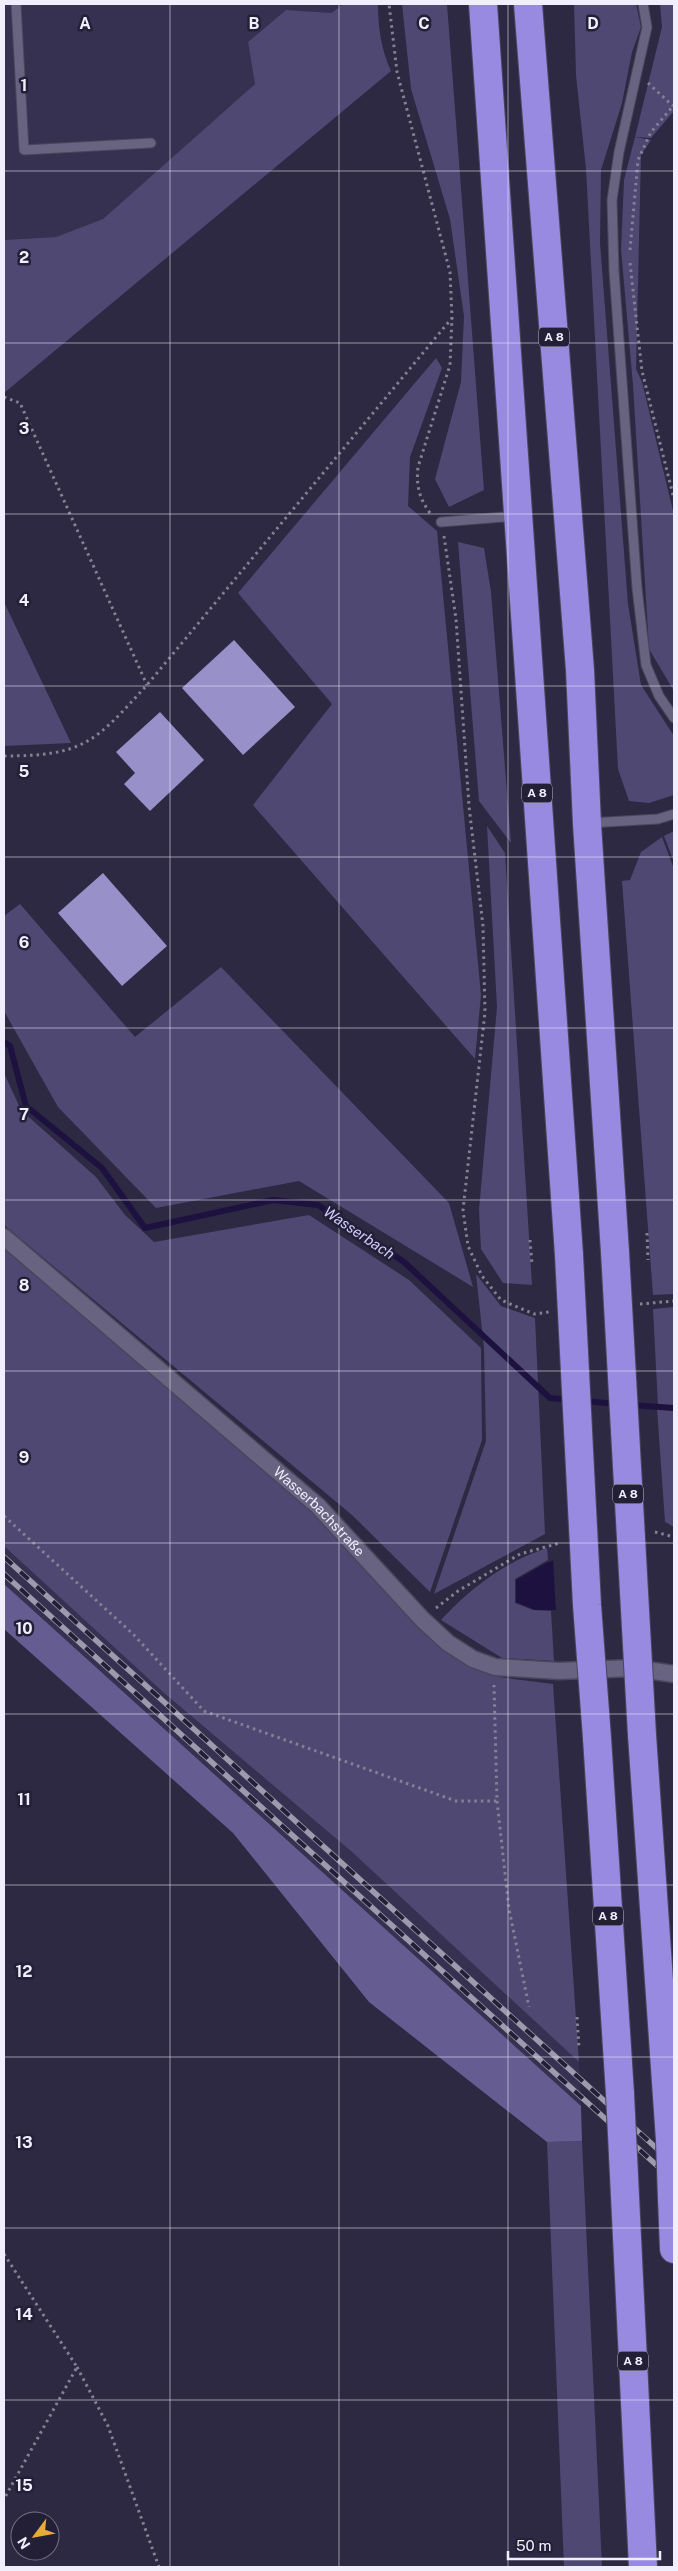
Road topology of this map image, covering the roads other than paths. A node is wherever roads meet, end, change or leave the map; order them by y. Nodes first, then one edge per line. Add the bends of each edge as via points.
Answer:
1 (16, 4) edge
2 (483, 4) edge
3 (528, 4) edge
4 (643, 4) edge
5 (151, 143) dead end
6 (519, 515) junction
7 (442, 522) road end
8 (674, 718) edge
9 (674, 814) edge
10 (587, 824) junction
11 (4, 1237) edge
12 (674, 1674) edge
13 (674, 2249) edge
14 (643, 2567) edge

1 - 5 lane via 24,150
2 - 6 highway, A 8
3 - 10 highway, A 8 via 580,670
4 - 8 lane via 646,27 612,200 614,271 637,588 646,665 659,696
6 - 7 lane
6 - 14 highway, A 8, bridge via 569,1255 587,1605 620,2094
9 - 10 lane via 658,819
10 - 13 highway, A 8, bridge via 642,1736 670,2140
11 - 12 street, Wasserbachstraße via 318,1506 448,1643 473,1659 495,1667 559,1671 633,1668

